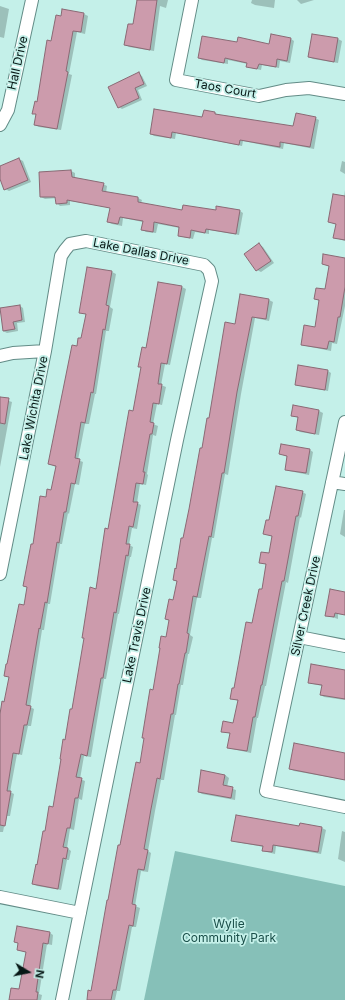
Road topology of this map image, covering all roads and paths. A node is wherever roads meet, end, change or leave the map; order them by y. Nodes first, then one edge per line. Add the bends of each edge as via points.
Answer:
1 (32, 0) edge
2 (192, 0) edge
3 (345, 94) edge
4 (0, 125) edge
5 (70, 244) joint
6 (210, 270) joint
7 (45, 351) junction
8 (0, 356) edge
9 (345, 422) edge
10 (332, 482) junction
11 (345, 484) edge
12 (0, 574) edge
13 (299, 637) junction
14 (345, 646) edge
15 (345, 807) edge
16 (0, 897) edge
17 (80, 913) junction
18 (62, 1000) edge

1 - 4 street, Hall Drive via 8,110
2 - 3 street, Taos Court via 176,80 259,96 309,88
5 - 6 street, Lake Dallas Drive via 86,241 197,263
5 - 7 street, Lake Wichita Drive via 62,256
6 - 17 street, Lake Travis Drive via 212,281
7 - 8 street
7 - 12 street, Lake Wichita Drive
9 - 10 street, Silver Creek Drive
10 - 11 street
10 - 13 street, Silver Creek Drive
13 - 14 street
13 - 15 street, Silver Creek Drive via 266,791
16 - 17 street
17 - 18 street, Lake Travis Drive

